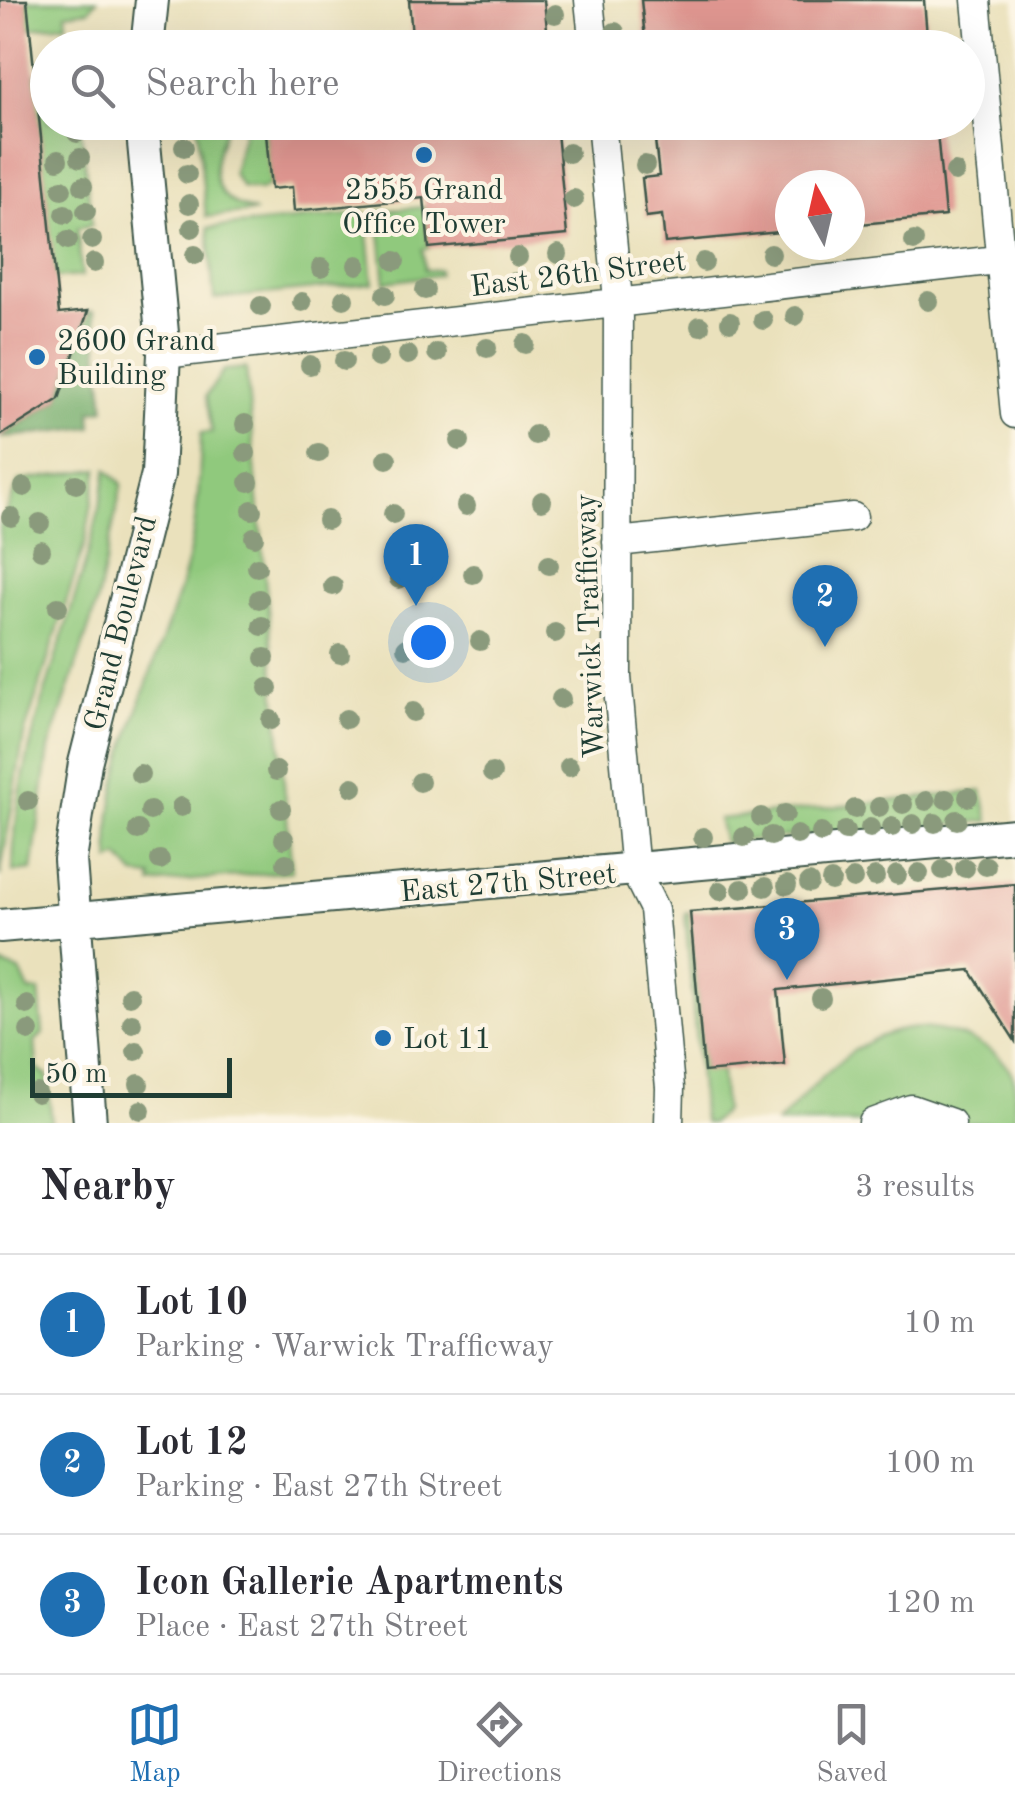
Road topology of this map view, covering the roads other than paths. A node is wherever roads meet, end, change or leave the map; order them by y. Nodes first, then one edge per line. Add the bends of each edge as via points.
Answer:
1 (152, 0) edge
2 (589, 0) edge
3 (976, 0) edge
4 (149, 30) edge
5 (592, 30) edge
6 (980, 30) edge
7 (985, 75) edge
8 (144, 140) edge
9 (603, 140) edge
10 (1007, 259) edge
11 (618, 300) junction
12 (164, 354) junction
13 (1015, 414) edge
14 (854, 517) dead end
15 (617, 542) junction
16 (1015, 835) edge
17 (634, 871) junction
18 (72, 919) junction
19 (0, 926) edge
20 (90, 1123) edge
21 (668, 1123) edge
22 (873, 1123) edge
23 (951, 1123) edge

1 - 4 main road
2 - 5 street
3 - 6 street
7 - 10 street
8 - 12 main road, Grand Boulevard
9 - 11 street, Warwick Trafficway
10 - 11 street, East 26th Street
10 - 13 street
11 - 12 street, East 26th Street
11 - 15 street, Warwick Trafficway
12 - 18 main road, Grand Boulevard via 158,474 78,795
14 - 15 street
15 - 17 street, Warwick Trafficway via 617,676
16 - 17 main road, East 27th Street
17 - 18 main road, East 27th Street
17 - 21 street, Warwick Trafficway via 654,910
18 - 19 main road, East 27th Street
18 - 20 main road, Grand Boulevard
22 - 23 street via 912,1110

